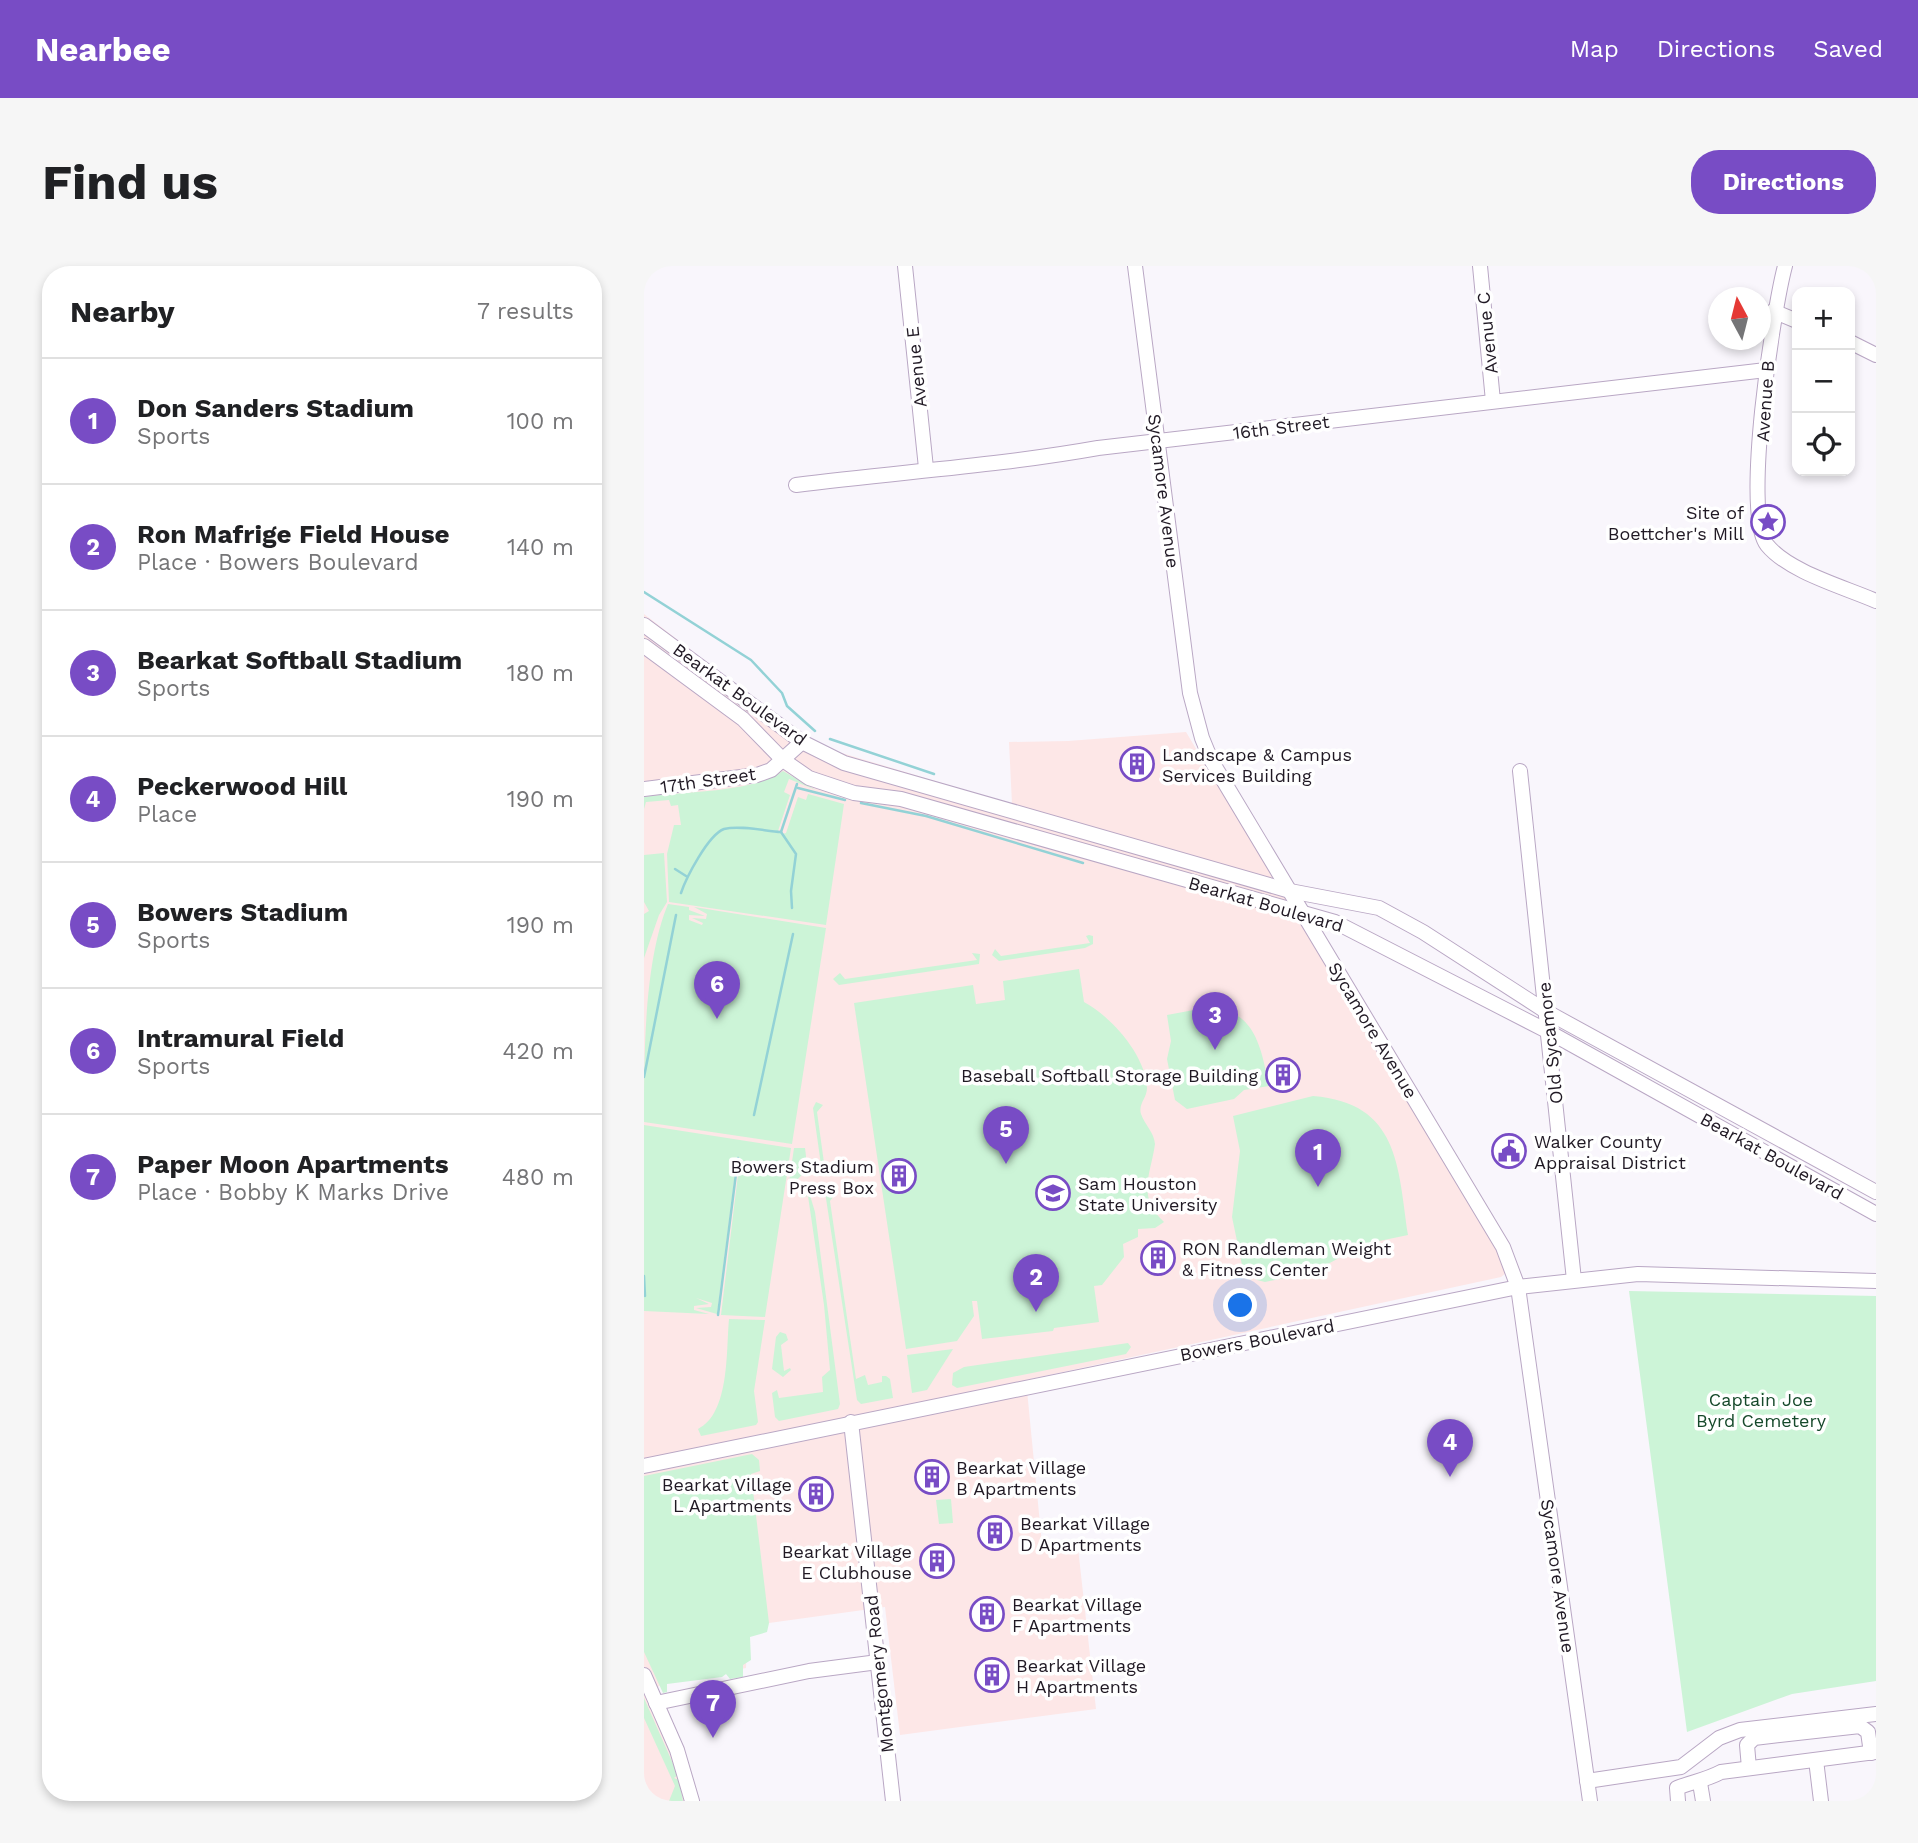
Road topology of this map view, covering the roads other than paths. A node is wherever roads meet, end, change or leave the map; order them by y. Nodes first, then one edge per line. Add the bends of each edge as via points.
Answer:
1 (905, 266) edge
2 (1135, 266) edge
3 (1480, 266) edge
4 (1785, 266) edge
5 (1773, 311) junction
6 (1792, 319) edge
7 (1855, 344) edge
8 (1876, 355) edge
9 (1766, 370) junction
10 (1493, 401) junction
11 (1158, 443) junction
12 (926, 468) junction
13 (796, 485) dead end
14 (1876, 601) edge
15 (644, 625) edge
16 (644, 646) edge
17 (803, 742) junction
18 (783, 760) junction
19 (1520, 771) dead end
20 (644, 789) edge
21 (1290, 891) junction
22 (1303, 913) junction
23 (1547, 1012) junction
24 (1549, 1032) junction
25 (1876, 1192) edge
26 (1876, 1214) edge
27 (1574, 1280) junction
28 (1876, 1280) edge
29 (1518, 1287) junction
30 (851, 1422) junction
31 (644, 1466) edge
32 (878, 1662) junction
33 (644, 1675) edge
34 (656, 1703) junction
35 (1876, 1714) edge
36 (1873, 1752) edge
37 (1816, 1760) junction
38 (1749, 1768) junction
39 (1587, 1781) junction
40 (1700, 1783) junction
41 (692, 1801) edge
42 (893, 1801) edge
43 (1590, 1801) edge
44 (1678, 1801) edge
45 (1703, 1801) edge
46 (1821, 1801) edge

1 - 12 street, Avenue E
2 - 11 street, Sycamore Avenue
3 - 10 street, Avenue C
4 - 5 street, Avenue B
5 - 6 street
5 - 9 street, Avenue B
7 - 8 street
9 - 10 street, 16th Street
9 - 14 street, Avenue B via 1757,506 1762,538 1789,564
10 - 11 street, 16th Street
11 - 12 street, 16th Street via 1008,463
11 - 21 street, Sycamore Avenue via 1195,717 1211,760
12 - 13 street, 16th Street
15 - 17 street, Bearkat Boulevard
16 - 18 street, Bearkat Boulevard via 743,719
17 - 18 street, 17th Street
17 - 21 street, Bearkat Boulevard via 867,771
18 - 20 street, 17th Street via 757,775
18 - 22 street, Bearkat Boulevard via 826,786 901,799
19 - 23 street, Old Sycamore
21 - 22 street, Sycamore Avenue
21 - 23 street, Bearkat Boulevard via 1352,901 1402,919
22 - 24 street, Bearkat Boulevard via 1362,934
22 - 29 street, Sycamore Avenue via 1503,1247
23 - 24 street, Old Sycamore
23 - 25 street, Bearkat Boulevard
24 - 26 street, Bearkat Boulevard
24 - 27 street, Old Sycamore
27 - 28 street, Bowers Boulevard via 1666,1274
27 - 29 street, Bowers Boulevard
29 - 30 street, Bowers Boulevard
29 - 39 street, Sycamore Avenue
30 - 31 street, Bowers Boulevard
30 - 32 street, Montgomery Road
32 - 34 street via 809,1671
32 - 42 street, Montgomery Road
33 - 34 street
34 - 41 street via 677,1750
35 - 39 street via 1740,1730 1719,1738 1681,1767
36 - 37 street
36 - 38 street via 1868,1732 1860,1726 1767,1737 1749,1740
37 - 38 street
37 - 46 street
38 - 40 street via 1721,1772
39 - 43 street, Sycamore Avenue
40 - 44 street via 1677,1788
40 - 45 street

